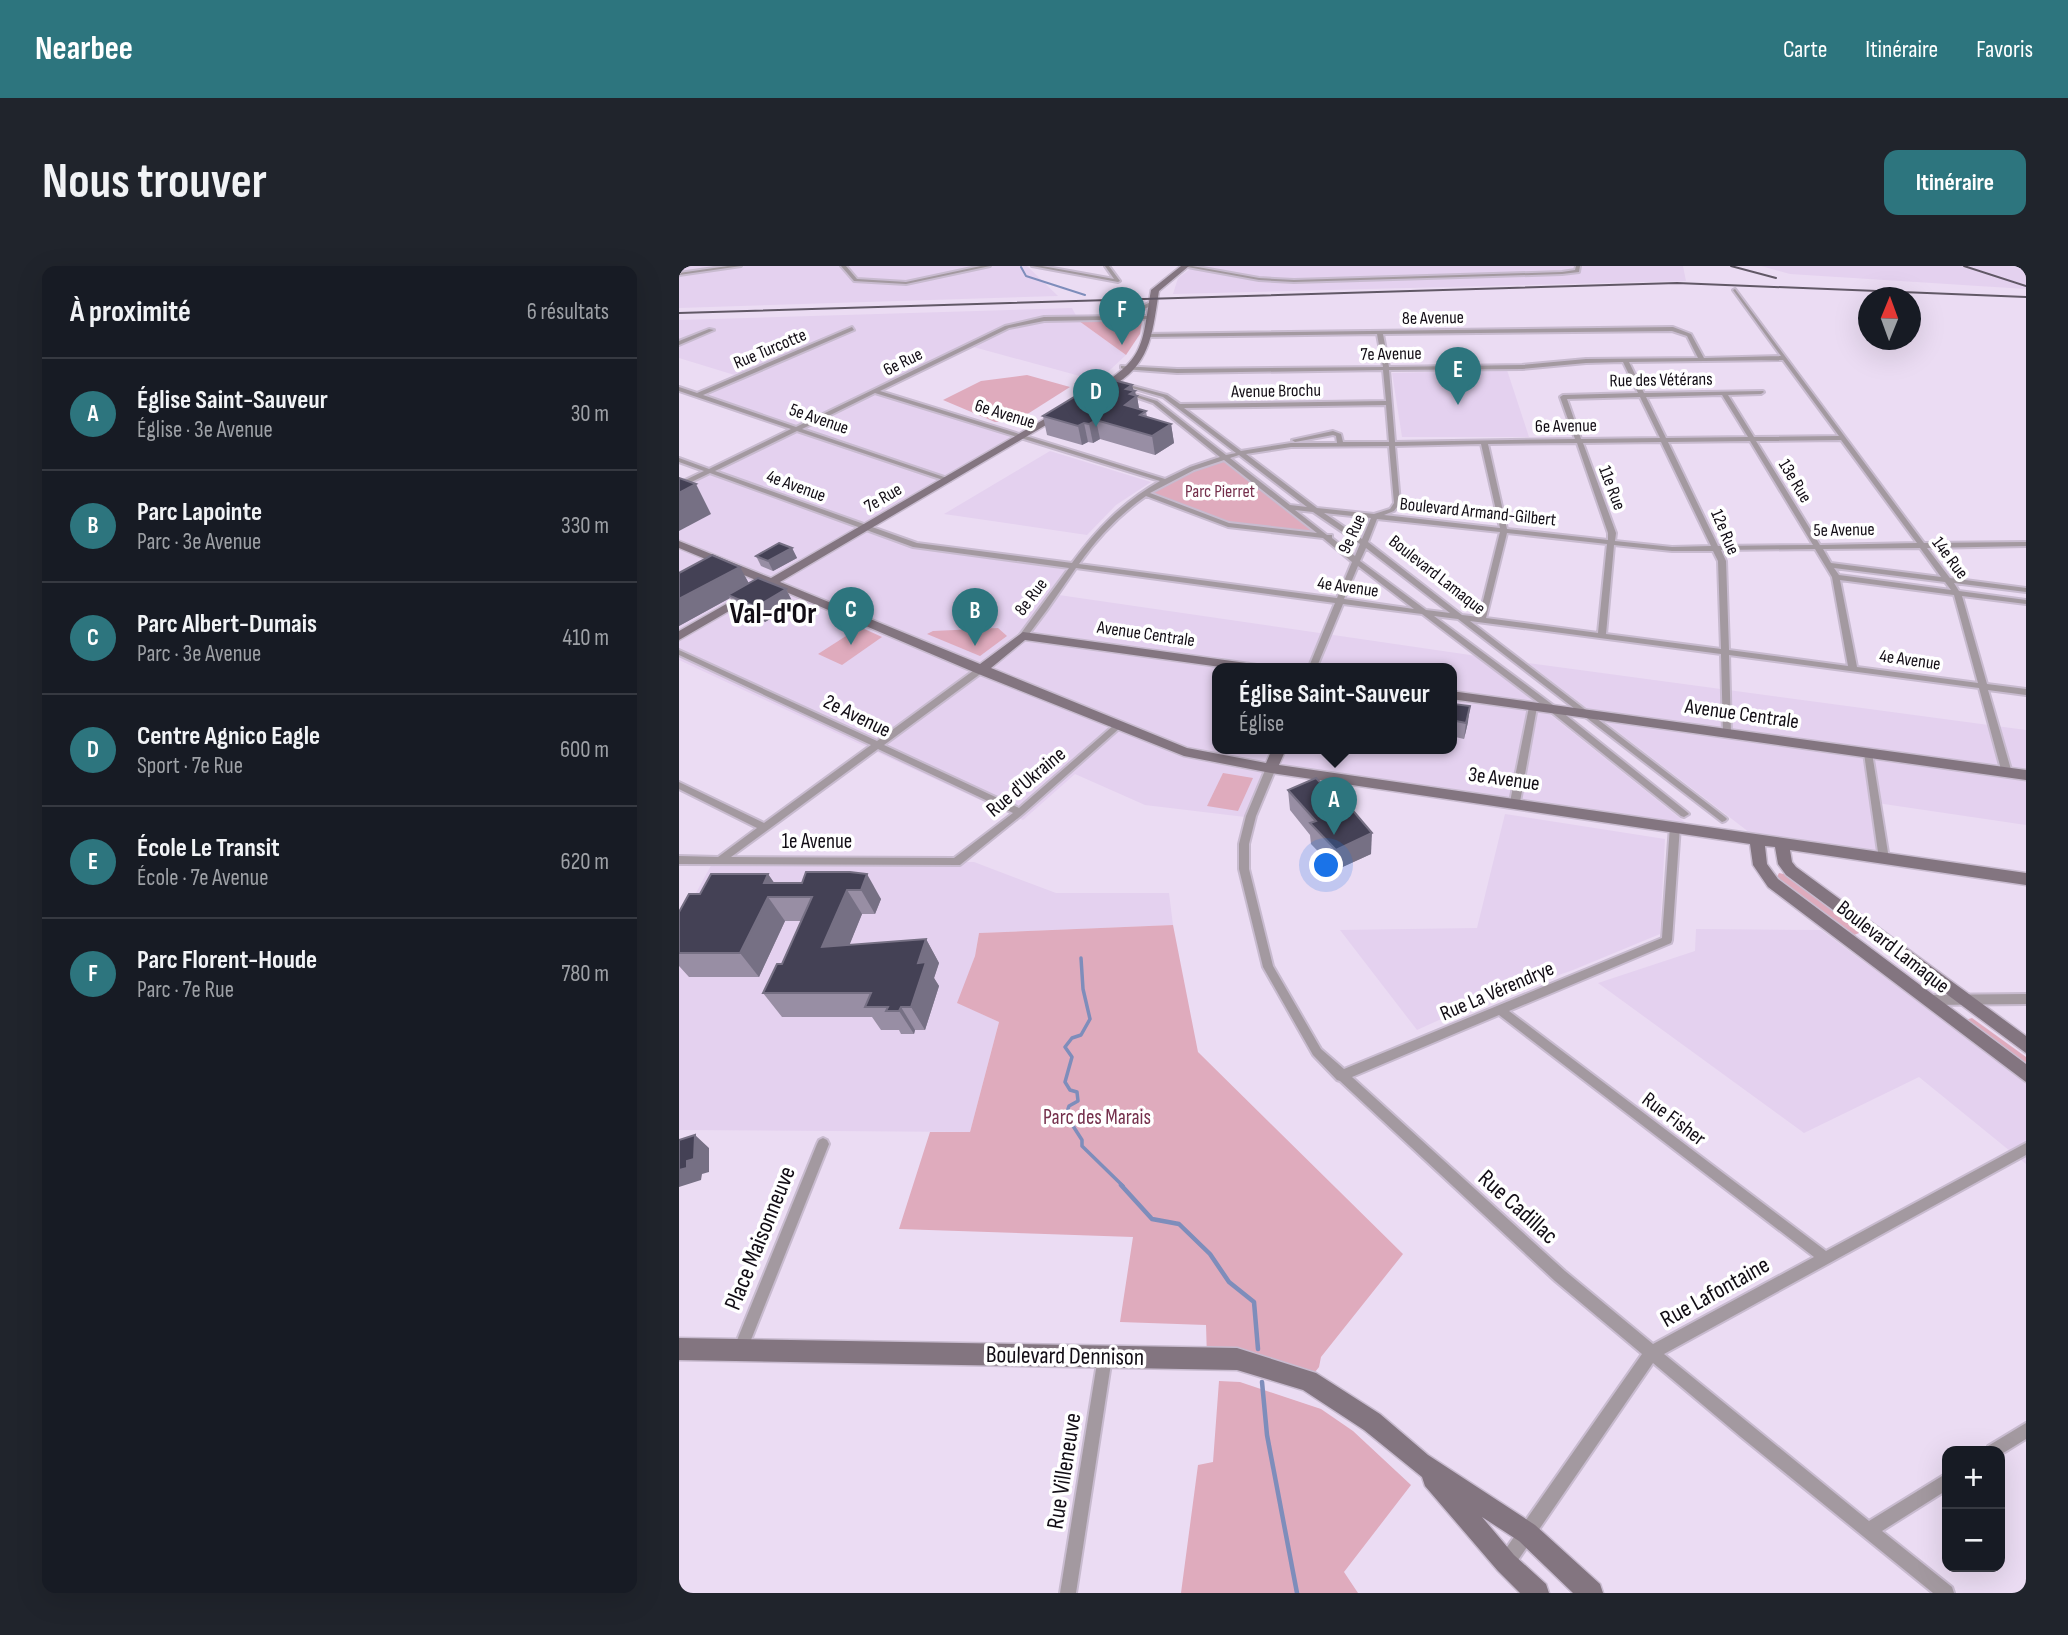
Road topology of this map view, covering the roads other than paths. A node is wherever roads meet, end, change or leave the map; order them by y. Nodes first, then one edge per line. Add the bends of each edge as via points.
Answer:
1 (739, 266) edge
2 (843, 266) edge
3 (988, 266) edge
4 (1034, 266) edge
5 (1107, 266) edge
6 (1185, 266) edge
7 (1578, 266) edge
8 (679, 274) edge
9 (1735, 290) dead end
10 (1153, 303) junction
11 (1152, 317) junction
12 (1093, 318) junction
13 (852, 329) dead end
14 (711, 331) dead end
15 (1380, 333) junction
16 (1148, 335) junction
17 (679, 343) edge
18 (1784, 358) junction
19 (1702, 359) junction
20 (1625, 360) junction
21 (1128, 368) junction
22 (1386, 368) junction
23 (1117, 382) junction
24 (1103, 388) junction
25 (679, 389) edge
26 (875, 391) junction
27 (1761, 392) dead end
28 (1724, 393) junction
29 (1641, 394) junction
30 (698, 395) junction
31 (1092, 395) edge
32 (1563, 397) joint
33 (1389, 403) junction
34 (1178, 406) junction
35 (1069, 409) edge
36 (1164, 409) junction
37 (797, 428) junction
38 (1023, 436) junction
39 (1840, 438) junction
40 (1750, 439) junction
41 (1663, 440) junction
42 (1578, 441) junction
43 (1484, 442) junction
44 (1392, 443) junction
45 (1340, 444) junction
46 (1291, 445) junction
47 (1243, 454) junction
48 (1226, 458) junction
49 (679, 460) edge
50 (710, 471) junction
51 (948, 480) junction
52 (1166, 481) junction
53 (679, 486) edge
54 (1145, 494) junction
55 (1290, 507) junction
56 (1314, 509) junction
57 (1375, 516) junction
58 (865, 528) junction
59 (1504, 531) junction
60 (1329, 537) junction
61 (1364, 542) junction
62 (1610, 542) junction
63 (679, 544) edge
64 (1920, 544) junction
65 (2026, 544) edge
66 (1816, 546) junction
67 (1663, 548) joint
68 (1717, 548) junction
69 (1356, 561) junction
70 (1830, 565) junction
71 (1074, 566) junction
72 (1836, 577) junction
73 (1945, 580) junction
74 (773, 583) junction
75 (2026, 590) edge
76 (1957, 593) junction
77 (1340, 602) junction
78 (2026, 602) edge
79 (1428, 614) junction
80 (1459, 618) junction
81 (1482, 621) junction
82 (679, 636) edge
83 (1023, 636) junction
84 (1602, 636) junction
85 (1725, 651) junction
86 (679, 652) edge
87 (1219, 663) edge
88 (1314, 663) edge
89 (1853, 668) junction
90 (980, 670) junction
91 (1985, 686) junction
92 (2026, 692) edge
93 (1457, 696) edge
94 (1534, 707) junction
95 (1555, 710) junction
96 (1587, 714) junction
97 (1117, 727) junction
98 (1727, 734) junction
99 (877, 745) junction
100 (1868, 753) junction
101 (1277, 754) edge
102 (1271, 768) junction
103 (2007, 773) junction
104 (2026, 775) edge
105 (679, 785) edge
106 (1690, 794) junction
107 (1514, 802) junction
108 (1669, 802) junction
109 (1020, 812) junction
110 (1722, 819) dead end
111 (1680, 820) junction
112 (765, 828) junction
113 (1757, 839) junction
114 (1782, 843) junction
115 (1884, 859) junction
116 (679, 860) edge
117 (720, 860) junction
118 (955, 862) joint
119 (2026, 879) edge
120 (1959, 999) junction
121 (2026, 999) edge
122 (1927, 1000) junction
123 (1500, 1010) junction
124 (2026, 1046) edge
125 (2026, 1074) edge
126 (1341, 1076) junction
127 (823, 1144) dead end
128 (2026, 1149) edge
129 (1825, 1258) junction
130 (679, 1349) edge
131 (740, 1350) junction
132 (1651, 1353) junction
133 (1105, 1357) junction
134 (2026, 1430) edge
135 (2001, 1446) edge
136 (1420, 1463) junction
137 (1942, 1483) edge
138 (1868, 1531) junction
139 (1527, 1533) junction
140 (1506, 1563) junction
141 (1068, 1593) edge
142 (1537, 1593) edge
143 (1591, 1593) edge
144 (1946, 1593) edge

1 - 8 street
2 - 3 street via 856,280 906,283
4 - 5 street via 1118,281
6 - 7 street via 1294,281 1562,273 1577,271
6 - 10 street via 1158,285
9 - 18 street, 14e Rue
10 - 11 street
10 - 12 street via 1135,313
11 - 12 street, 6e Rue
11 - 16 street
12 - 26 street, 6e Rue via 1044,319 1007,327
13 - 30 street, Rue Turcotte
14 - 17 street
15 - 16 street, 8e Avenue
15 - 19 street, 8e Avenue via 1673,329 1689,335
15 - 22 street, 9e Rue
16 - 21 street via 1146,350
18 - 19 street, 7e Avenue
18 - 39 street, 14e Rue
19 - 20 street, 7e Avenue
20 - 22 street, 7e Avenue via 1522,367
20 - 29 street, 12e Rue
21 - 22 street, 7e Avenue
21 - 23 street
21 - 24 street
22 - 33 street, 9e Rue
23 - 24 street
23 - 34 street, Boulevard Lamaque via 1155,391
24 - 31 street
24 - 36 street, Boulevard Lamaque via 1147,398
25 - 30 street, 5e Avenue
26 - 37 street, 6e Rue
26 - 38 street, 6e Avenue
27 - 28 street, Rue des Vétérans
28 - 29 street, Rue des Vétérans
28 - 40 street, 13e Rue
29 - 32 street, Rue des Vétérans
29 - 41 street, 12e Rue
30 - 37 street, 5e Avenue
32 - 42 street, 11e Rue
33 - 34 street, Avenue Brochu
33 - 44 street, 9e Rue
34 - 36 street, Avenue Brochu
34 - 47 street, Boulevard Lamaque
35 - 38 street, 7e Rue
36 - 48 street, Boulevard Lamaque
37 - 50 street, 6e Rue
37 - 51 street, 5e Avenue
38 - 51 street, 7e Rue
38 - 52 street, 6e Avenue
39 - 40 street, 6e Avenue
39 - 64 street, 14e Rue
40 - 41 street, 6e Avenue
40 - 66 street, 13e Rue
41 - 42 street, 6e Avenue
41 - 68 street, 12e Rue
42 - 43 street, 6e Avenue
42 - 62 street, 11e Rue via 1612,533
43 - 44 street, 6e Avenue
43 - 59 street
44 - 45 street, 6e Avenue
44 - 57 street, 9e Rue via 1397,503
45 - 46 street, 6e Avenue
45 - 46 street, 8e Rue via 1339,435 1326,432
46 - 47 street, 8e Rue
47 - 48 street, 8e Rue
47 - 56 street, Boulevard Lamaque
48 - 52 street, 8e Rue
48 - 55 street, Boulevard Lamaque
49 - 50 street, 4e Avenue
50 - 53 street, 6e Rue
50 - 58 street, 4e Avenue
51 - 58 street, 7e Rue
52 - 54 street, 8e Rue
54 - 60 street via 1228,525
54 - 71 street, 8e Rue via 1107,524
55 - 56 street, Boulevard Armand-Gilbert
55 - 60 street, Boulevard Lamaque
56 - 57 street, Boulevard Armand-Gilbert
56 - 61 street, Boulevard Lamaque
57 - 59 street, Boulevard Armand-Gilbert
57 - 61 street, 9e Rue
58 - 71 street, 4e Avenue via 916,545
58 - 74 street, 7e Rue
59 - 62 street, Boulevard Armand-Gilbert
59 - 81 street
60 - 69 street, Boulevard Lamaque
61 - 69 street, 9e Rue
61 - 80 street, Boulevard Lamaque
62 - 67 street, Boulevard Armand-Gilbert
62 - 84 street, 11e Rue
63 - 74 street, 3e Avenue
64 - 65 street, 5e Avenue
64 - 66 street, 5e Avenue
64 - 73 street, 14e Rue
66 - 68 street, 5e Avenue
66 - 70 street, 13e Rue
67 - 68 street, 5e Avenue
68 - 85 street, 12e Rue via 1724,572
69 - 77 street, 9e Rue
69 - 79 street, Boulevard Lamaque
70 - 72 street, 13e Rue
70 - 73 street
71 - 77 street, 4e Avenue
71 - 83 street, 8e Rue
72 - 76 street
72 - 89 street, 13e Rue
73 - 75 street
73 - 76 street, 14e Rue
74 - 82 street, 7e Rue
74 - 90 street, 3e Avenue
76 - 78 street
76 - 91 street, 14e Rue
77 - 79 street, 4e Avenue
77 - 88 street, 9e Rue
79 - 80 street, 4e Avenue
79 - 95 street, Boulevard Lamaque
80 - 81 street, 4e Avenue
80 - 96 street, Boulevard Lamaque
81 - 84 street, 4e Avenue
83 - 87 street, Avenue Centrale
83 - 90 street, 8e Rue
84 - 85 street, 4e Avenue
85 - 89 street, 4e Avenue
85 - 98 street, 12e Rue
86 - 99 street, 2e Avenue
89 - 91 street, 4e Avenue
90 - 97 main road, 3e Avenue
90 - 99 street, 8e Rue
91 - 92 street, 4e Avenue
91 - 103 street, 14e Rue
93 - 94 street, Avenue Centrale
94 - 95 street, Avenue Centrale
94 - 107 street
95 - 96 street, Avenue Centrale
95 - 108 street, Boulevard Lamaque
96 - 98 street, Avenue Centrale
96 - 106 street, Boulevard Lamaque
97 - 102 main road, 3e Avenue via 1184,752
97 - 109 street, Rue d'Ukraine
98 - 100 street, Avenue Centrale
99 - 109 street, 2e Avenue
99 - 112 street, 8e Rue
100 - 103 street, Avenue Centrale
100 - 115 street
101 - 102 street, Rue Cadillac
102 - 107 main road, 3e Avenue
102 - 126 street, Rue Cadillac via 1244,844 1244,869 1268,967 1317,1052
103 - 104 street, Avenue Centrale
105 - 112 street
106 - 108 street
106 - 110 street, Boulevard Lamaque
107 - 111 main road, 3e Avenue
108 - 111 street, Boulevard Lamaque
109 - 118 street, Rue d'Ukraine
111 - 113 main road, 3e Avenue
111 - 123 street, Rue La Vérendrye via 1667,940
112 - 117 street, 8e Rue
113 - 114 main road, 3e Avenue
113 - 122 street, Boulevard Lamaque via 1760,865 1773,883
114 - 115 main road, 3e Avenue
114 - 120 street, Boulevard Lamaque via 1785,864 1791,871
115 - 119 main road, 3e Avenue
116 - 117 street, 1e Avenue
117 - 118 street, 1e Avenue
120 - 121 street
120 - 122 street
120 - 124 street, Boulevard Lamaque
122 - 125 street, Boulevard Lamaque
123 - 126 street, Rue La Vérendrye
123 - 129 street, Rue Fisher
126 - 132 street, Rue Cadillac
127 - 131 street, Place Maisonneuve
128 - 129 street, Rue Lafontaine
129 - 132 street, Rue Lafontaine
130 - 131 street, Boulevard Dennison
131 - 133 street, Boulevard Dennison
132 - 138 street, Rue Cadillac
132 - 139 street, Rue Lafontaine
133 - 136 street, Boulevard Dennison via 1237,1359 1308,1381 1372,1422
133 - 141 street, Rue Villeneuve
134 - 135 street
136 - 139 street, Boulevard Dennison
136 - 140 street, Boulevard Dennison
137 - 138 street
138 - 144 street, Rue Cadillac
139 - 140 street, Rue Lafontaine
139 - 143 street, Boulevard Dennison
140 - 142 street, Boulevard Dennison

